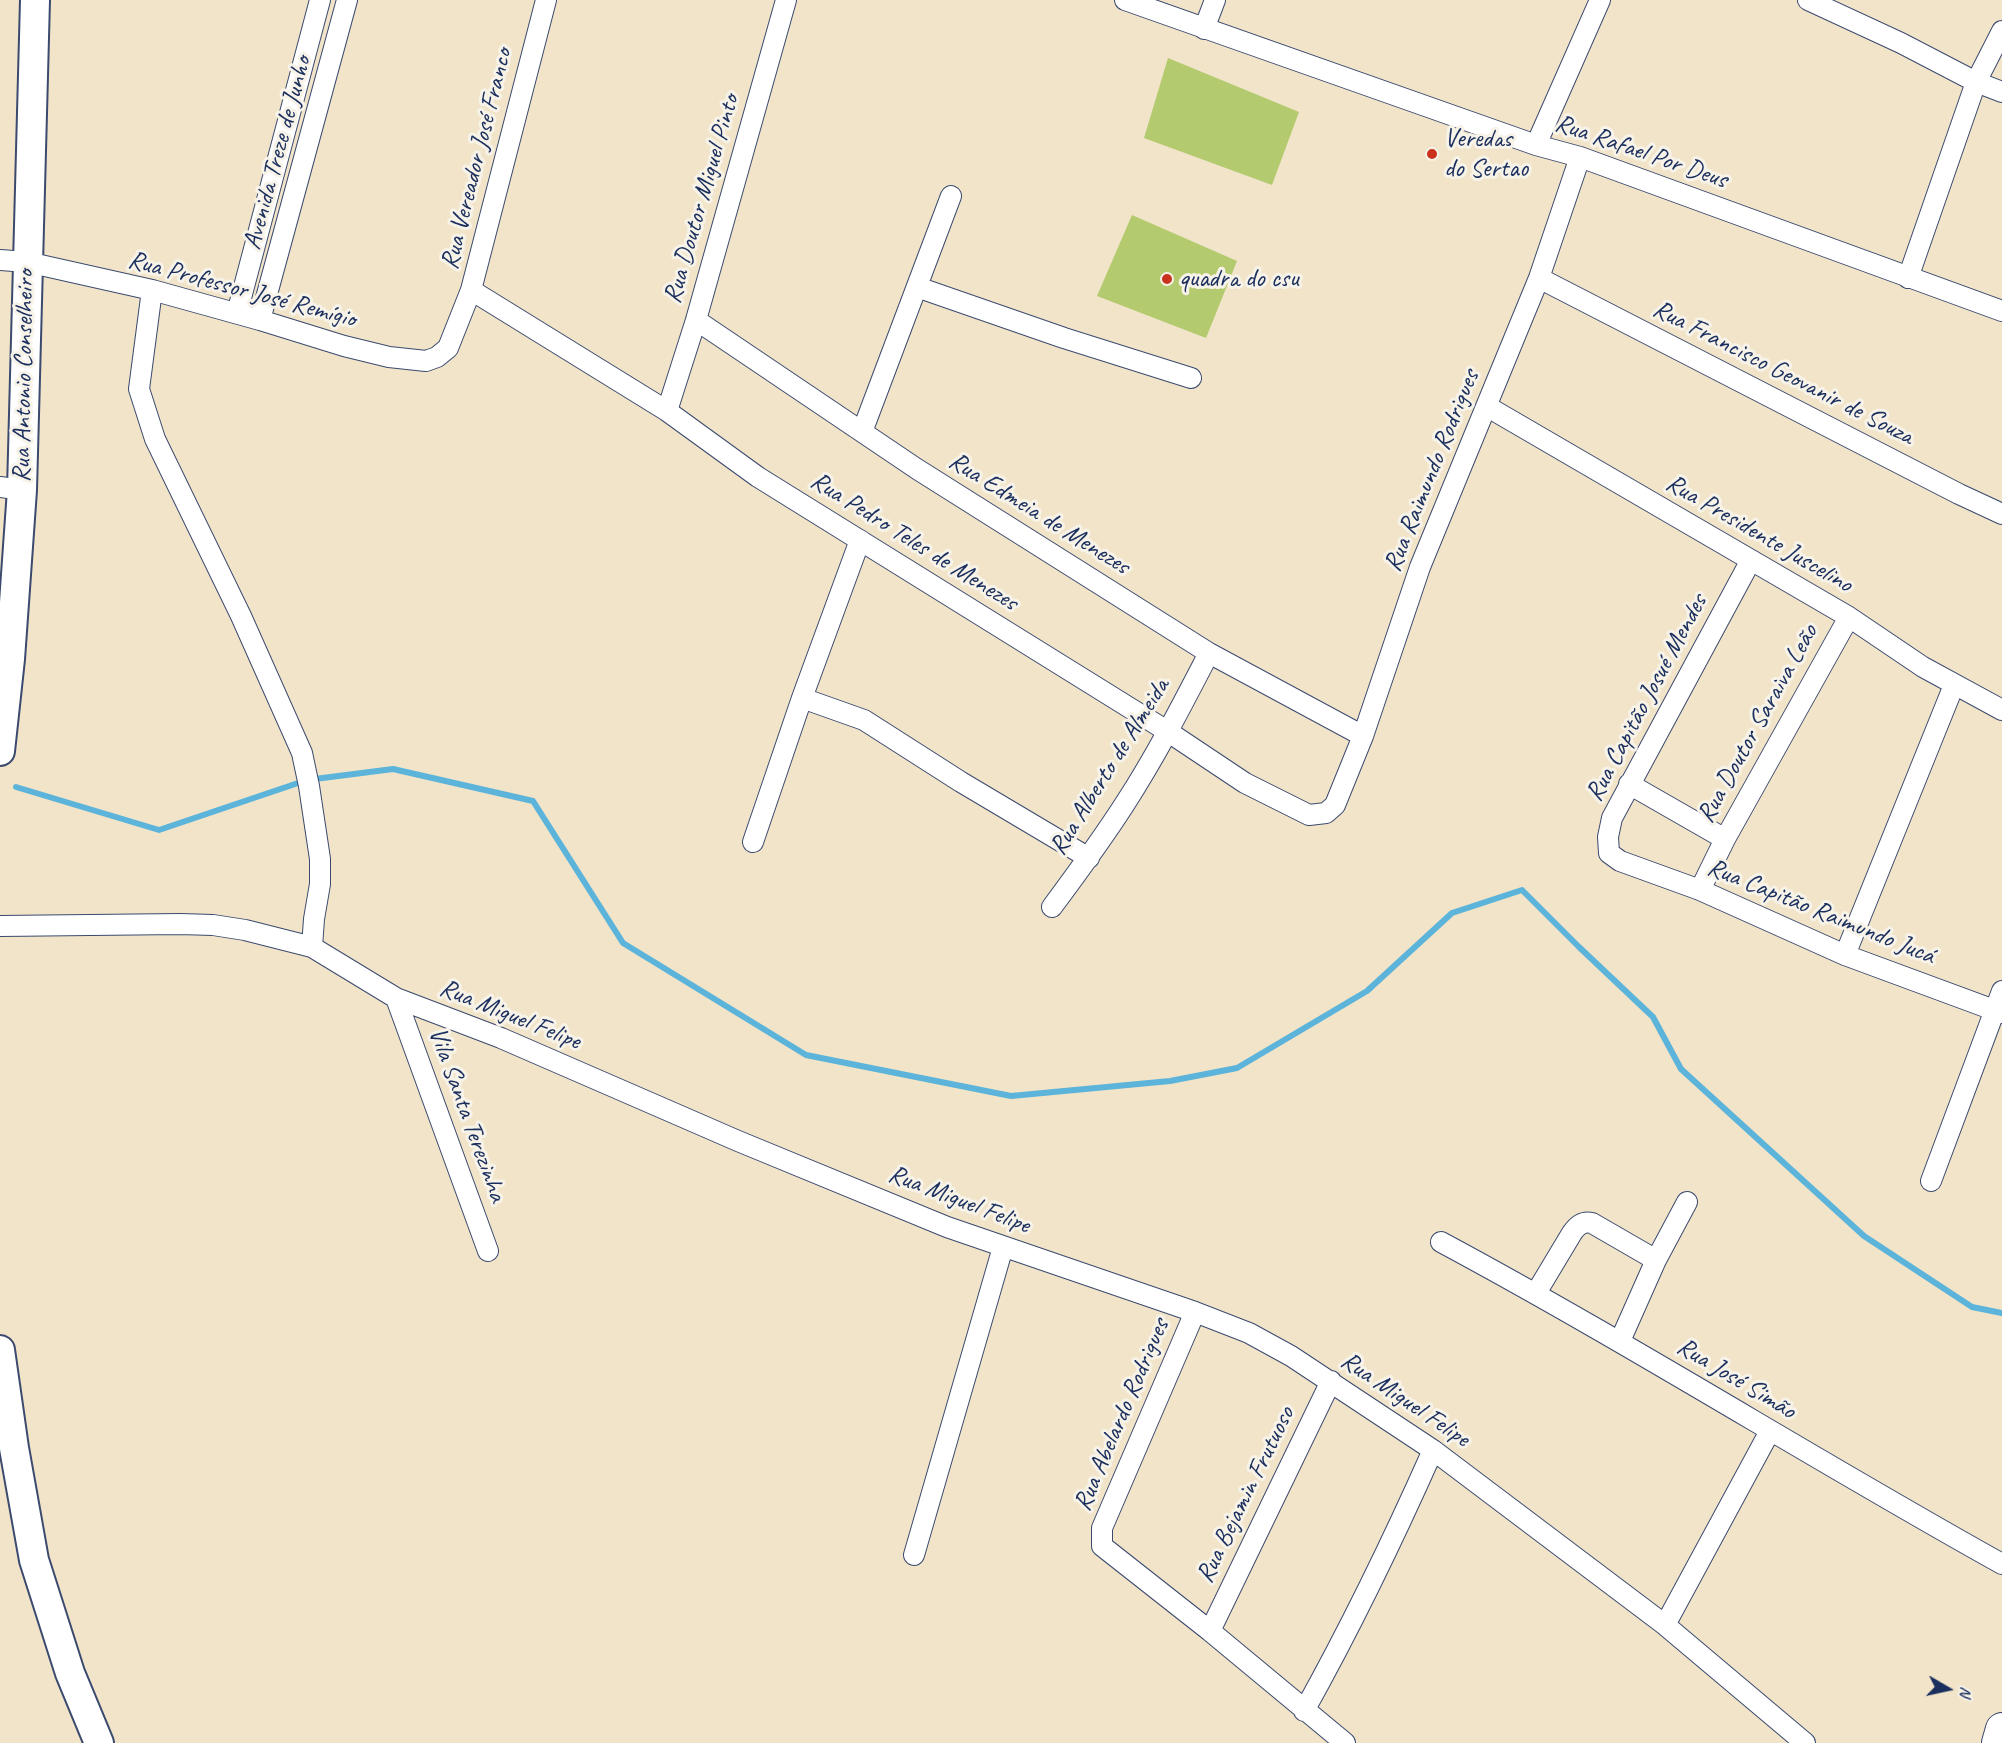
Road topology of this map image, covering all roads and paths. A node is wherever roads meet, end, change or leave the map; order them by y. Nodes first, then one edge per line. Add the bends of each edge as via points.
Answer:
1 (35, 0) edge
2 (320, 0) edge
3 (347, 0) edge
4 (546, 0) edge
5 (786, 0) edge
6 (1125, 0) edge
7 (1215, 0) edge
8 (1600, 0) edge
9 (1808, 0) edge
10 (1204, 28) junction
11 (2002, 31) edge
12 (1976, 82) junction
13 (2002, 92) edge
14 (1536, 145) junction
15 (1580, 157) junction
16 (951, 196) dead end
17 (13, 261) edge
18 (1539, 278) junction
19 (1908, 278) junction
20 (917, 287) junction
21 (152, 290) junction
22 (471, 290) junction
23 (2002, 311) edge
24 (237, 313) junction
25 (260, 320) junction
26 (696, 320) junction
27 (456, 331) joint
28 (1191, 378) dead end
29 (1488, 407) junction
30 (667, 411) junction
31 (862, 432) junction
32 (11, 489) edge
33 (2002, 514) edge
34 (860, 540) junction
35 (1751, 560) junction
36 (1849, 617) junction
37 (1209, 653) junction
38 (1954, 685) junction
39 (802, 698) junction
40 (2002, 710) edge
41 (1167, 731) junction
42 (1363, 736) junction
43 (0, 751) edge
44 (1629, 784) junction
45 (1335, 805) joint
46 (1725, 838) junction
47 (753, 842) dead end
48 (1089, 858) junction
49 (1620, 861) joint
50 (1700, 890) junction
51 (1052, 907) dead end
52 (0, 926) edge
53 (312, 946) junction
54 (1845, 955) junction
55 (2002, 991) edge
56 (396, 998) junction
57 (1999, 1012) edge
58 (1931, 1181) dead end
59 (1687, 1202) dead end
60 (1441, 1242) dead end
61 (1003, 1247) junction
62 (488, 1251) dead end
63 (1656, 1260) junction
64 (1536, 1293) junction
65 (1195, 1311) junction
66 (1620, 1341) junction
67 (0, 1350) edge
68 (1331, 1381) junction
69 (1770, 1431) junction
70 (1433, 1450) junction
71 (7, 1456) edge
72 (914, 1556) dead end
73 (2002, 1563) edge
74 (1665, 1624) junction
75 (1210, 1631) junction
76 (1304, 1711) junction
77 (2002, 1730) edge
78 (1798, 1741) edge
79 (99, 1743) edge
80 (1345, 1743) edge
81 (1998, 1743) edge

1 - 17 street, Rua Antonio Conselheiro
2 - 24 street
3 - 25 street, Avenida Treze de Junho
4 - 22 street, Rua Vereador José Franco
5 - 26 street, Rua Doutor Miguel Pinto
6 - 10 street, Rua Rafael Por Deus
7 - 10 street
8 - 14 street
9 - 12 street
10 - 14 street, Rua Rafael Por Deus
11 - 12 street
12 - 13 street
12 - 19 street
14 - 15 street, Rua Rafael Por Deus
15 - 18 street, Rua Raimundo Rodrigues
15 - 19 street, Rua Rafael Por Deus
16 - 20 street
17 - 21 street, Rua Professor José Remígio
17 - 32 street, Rua Antonio Conselheiro via 27,355
18 - 29 street, Rua Raimundo Rodrigues
18 - 33 street, Rua Francisco Geovanir de Souza
19 - 23 street, Rua Rafael Por Deus
20 - 28 street
20 - 31 street
21 - 24 street, Rua Professor José Remígio
21 - 53 street via 139,389 155,439 302,753 320,859
22 - 27 street, Rua Vereador José Franco
22 - 30 street, Rua Pedro Teles de Menezes
24 - 25 street, Rua Professor José Remígio
25 - 27 street, Rua Professor José Remígio via 344,346 426,361 448,348
26 - 30 street, Rua Doutor Miguel Pinto
26 - 31 street, Rua Edmeia de Menezes
29 - 35 street, Rua Presidente Juscelino
29 - 42 street, Rua Raimundo Rodrigues via 1420,567
30 - 34 street, Rua Pedro Teles de Menezes via 758,477
31 - 37 street, Rua Edmeia de Menezes
32 - 43 street, Rua Antonio Conselheiro via 10,659
34 - 39 street
34 - 41 street, Rua Pedro Teles de Menezes
35 - 36 street, Rua Presidente Juscelino
35 - 44 street, Rua Capitão Josué Mendes
36 - 38 street, Rua Presidente Juscelino
36 - 46 street, Rua Doutor Saraiva Leão
37 - 41 street, Rua Alberto de Almeida
37 - 42 street, Rua Edmeia de Menezes
38 - 40 street, Rua Presidente Juscelino
38 - 54 street
39 - 47 street
39 - 48 street via 864,720
41 - 45 street, Rua Pedro Teles de Menezes via 1245,783 1303,813 1320,815
41 - 48 street, Rua Alberto de Almeida
42 - 45 street, Rua Raimundo Rodrigues
44 - 46 street
44 - 49 street, Rua Capitão Josué Mendes via 1612,818 1608,837 1609,853
46 - 50 street, Rua Doutor Saraiva Leão
48 - 51 street, Rua Alberto de Almeida
49 - 50 street, Rua Capitão Raimundo Jucá
50 - 54 street, Rua Capitão Raimundo Jucá
52 - 53 street, Rua Miguel Felipe via 213,925
53 - 56 street, Rua Miguel Felipe
54 - 57 street, Rua Capitão Raimundo Jucá
55 - 57 street
56 - 61 street, Rua Miguel Felipe
56 - 62 street, Vila Santa Terezinha
57 - 58 street
59 - 63 street
60 - 64 street, Rua José Simão
61 - 65 street, Rua Miguel Felipe
61 - 72 street
63 - 64 street via 1592,1223 1583,1223 1572,1233
63 - 66 street
64 - 66 street, Rua José Simão
65 - 68 street, Rua Miguel Felipe via 1249,1333
65 - 75 street, Rua Abelardo Rodrigues via 1102,1528 1101,1540 1106,1551
66 - 69 street, Rua José Simão
67 - 71 street
68 - 70 street, Rua Miguel Felipe
68 - 75 street, Rua Bejamin Frutuoso
69 - 73 street, Rua José Simão
69 - 74 street
70 - 74 street, Rua Miguel Felipe
70 - 76 street via 1351,1627
71 - 79 street via 34,1560 70,1673
74 - 78 street, Rua Miguel Felipe
75 - 76 street, Rua Abelardo Rodrigues
76 - 80 street, Rua Abelardo Rodrigues
77 - 81 main road

